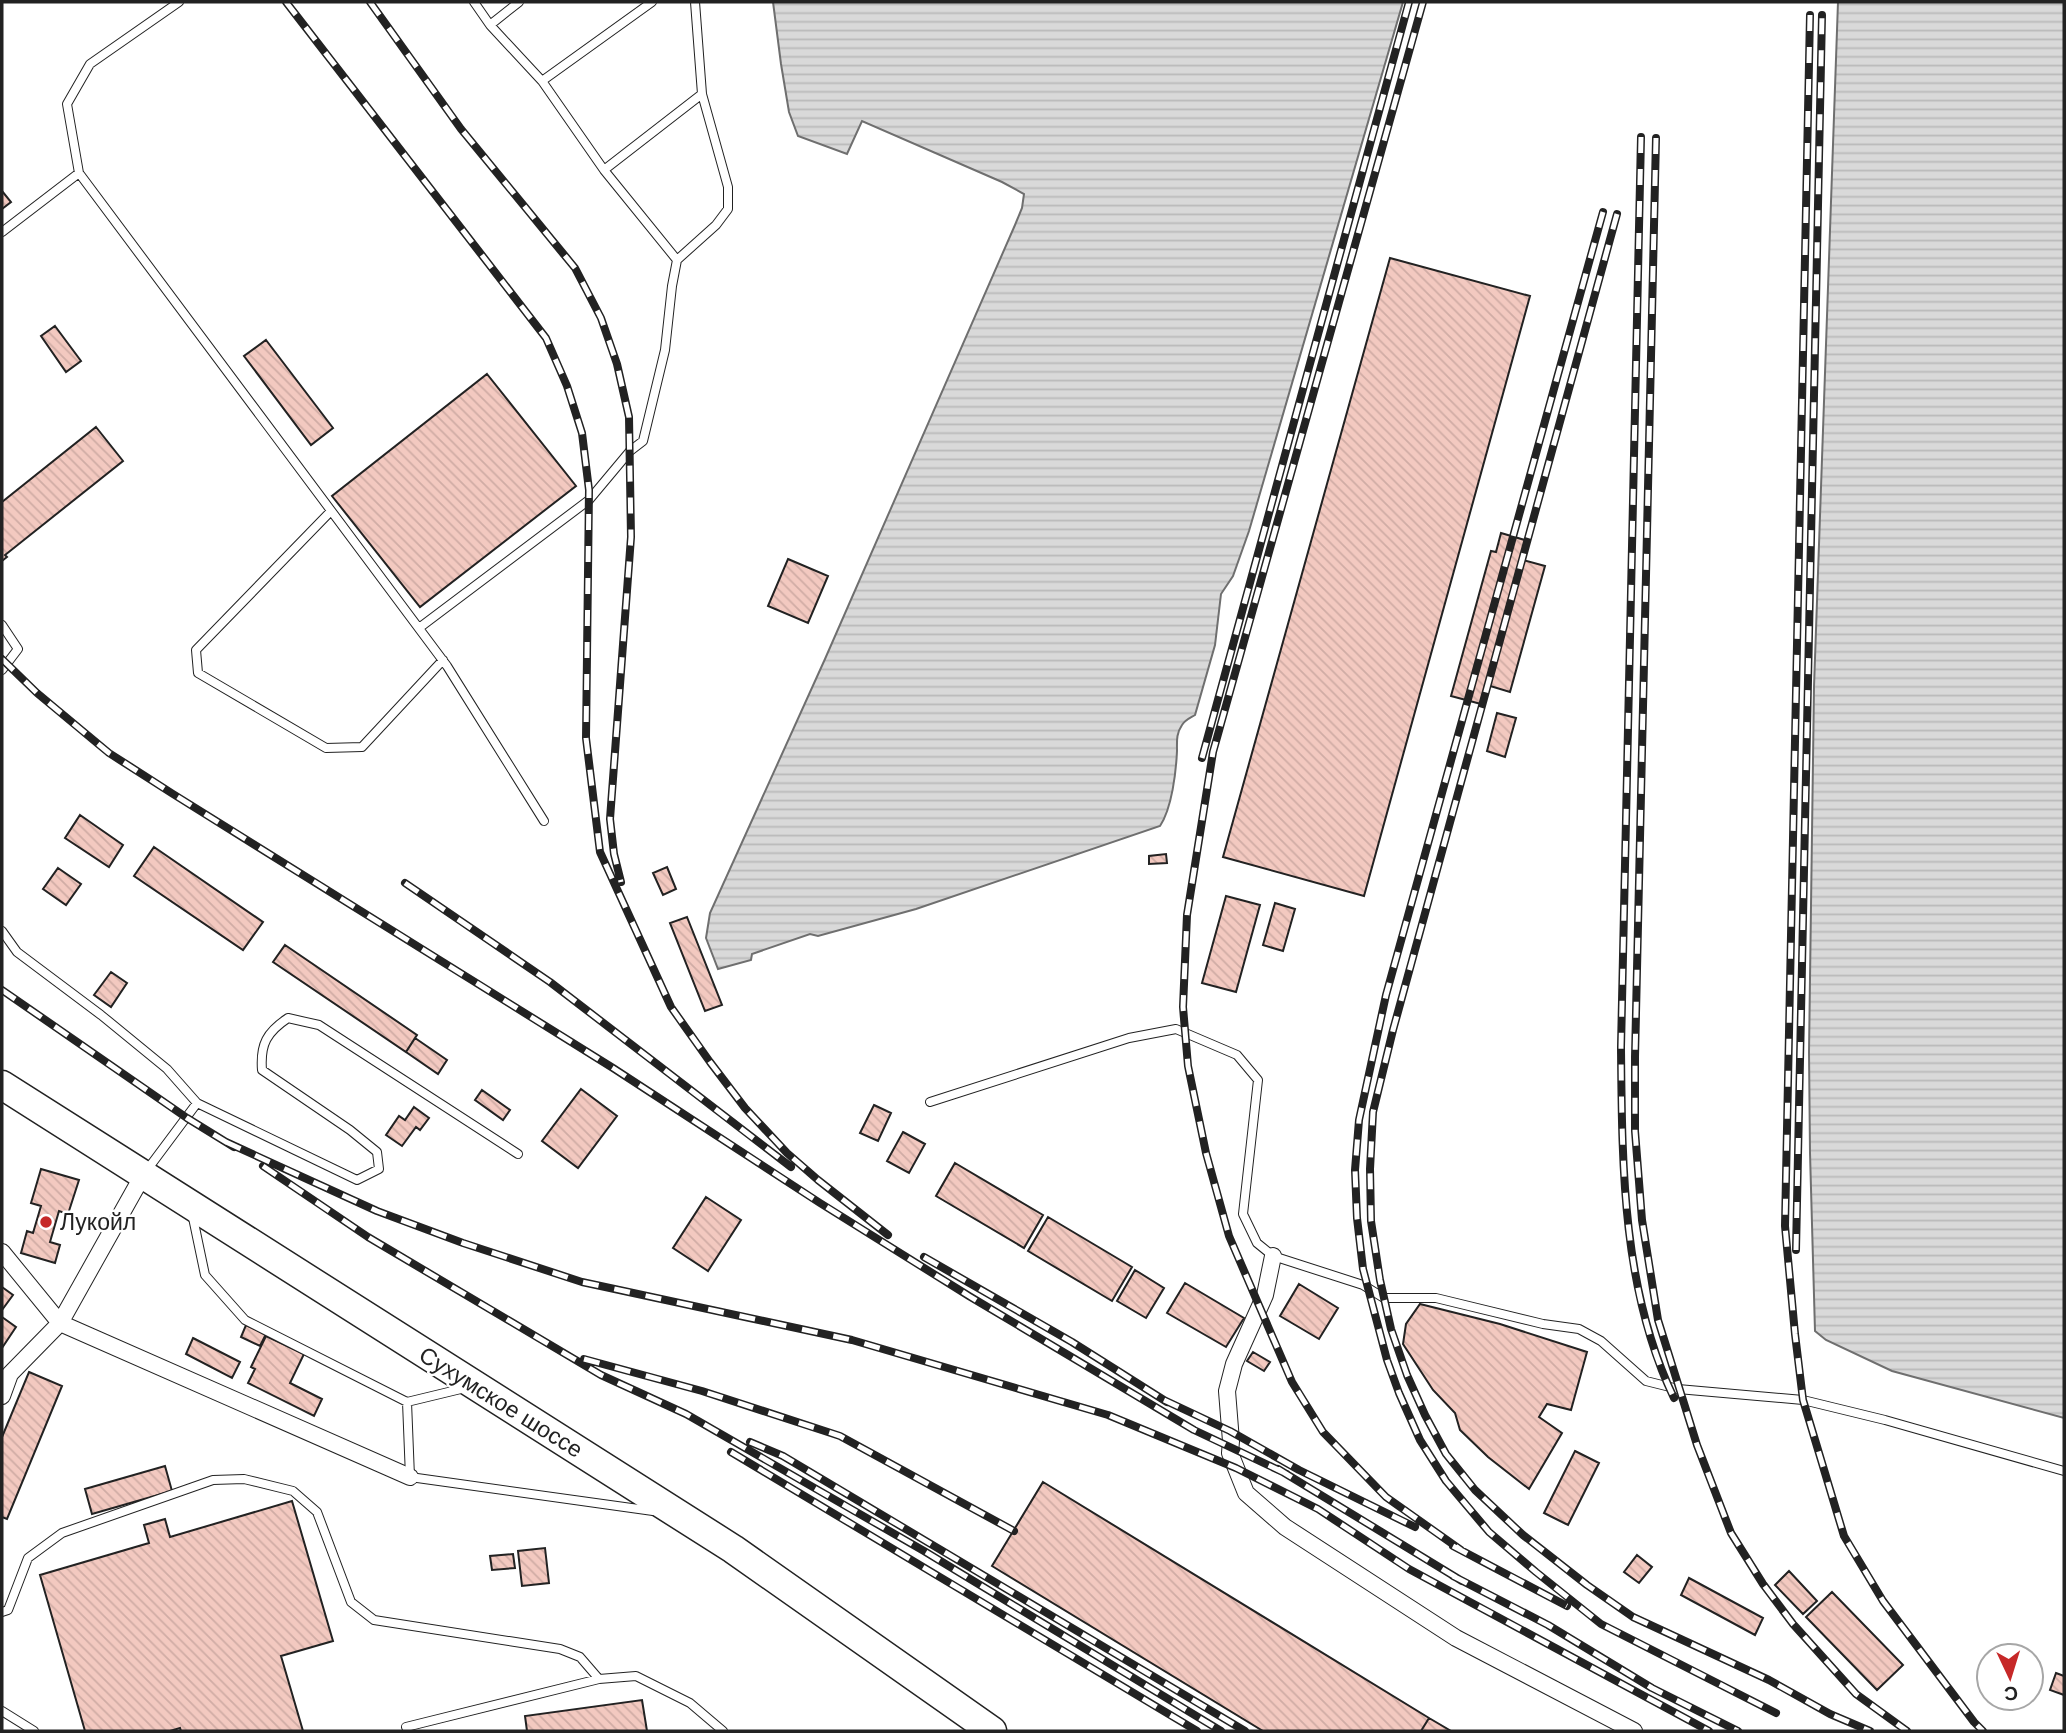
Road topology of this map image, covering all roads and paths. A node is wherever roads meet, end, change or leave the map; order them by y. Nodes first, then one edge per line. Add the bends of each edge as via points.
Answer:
1 (179, 2) edge
2 (474, 2) edge
3 (519, 2) edge
4 (652, 2) edge
5 (695, 2) edge
6 (490, 25) junction
7 (542, 81) junction
8 (702, 94) junction
9 (604, 170) junction
10 (79, 173) junction
11 (2, 232) edge
12 (677, 260) junction
13 (331, 511) junction
14 (2, 625) edge
15 (419, 628) junction
16 (443, 660) junction
17 (2, 670) edge
18 (544, 821) dead end
19 (2, 931) edge
20 (2, 1085) edge
21 (930, 1102) dead end
22 (197, 1103) junction
23 (518, 1154) dead end
24 (143, 1175) junction
25 (190, 1205) junction
26 (2, 1252) edge
27 (1273, 1256) junction
28 (60, 1323) junction
29 (475, 1385) junction
30 (2, 1396) edge
31 (407, 1402) junction
32 (2064, 1471) edge
33 (411, 1477) junction
34 (679, 1514) junction
35 (2, 1612) edge
36 (598, 1679) junction
37 (2, 1711) edge
38 (406, 1727) dead end
39 (34, 1731) edge
40 (723, 1731) edge
41 (992, 1731) edge
42 (1634, 1731) edge

1 - 10 lane via 90,64 84,74 67,104
2 - 6 lane
3 - 6 lane
4 - 7 lane
5 - 8 lane
6 - 7 lane
7 - 9 lane
8 - 9 lane
8 - 12 lane via 728,187 728,209
9 - 12 lane
10 - 11 lane
10 - 13 lane
12 - 15 lane via 665,350 643,441 589,500
13 - 15 lane
13 - 16 lane via 196,650 198,673 326,748 362,747
14 - 17 lane via 18,649
15 - 16 lane
16 - 18 lane
19 - 22 lane via 16,952 167,1069
20 - 24 highway, Сухумское шоссе
21 - 27 lane via 1129,1038 1176,1029 1237,1055 1258,1080 1243,1214 1257,1243
22 - 23 lane via 356,1180 379,1169 377,1152 262,1070 261,1052 274,1027 288,1018 319,1025
22 - 24 lane
24 - 25 highway, Сухумское шоссе
24 - 28 street
25 - 29 highway, Сухумское шоссе
25 - 31 lane via 205,1275 245,1320
26 - 28 street
27 - 32 lane via 1363,1285 1384,1298 1436,1297 1579,1329 1601,1341 1646,1381 1678,1389 1803,1400
27 - 42 street via 1265,1295 1227,1391 1230,1453 1247,1493 1285,1527 1456,1638
28 - 30 street via 10,1374
28 - 33 street
29 - 31 lane
29 - 34 highway, Сухумское шоссе
31 - 33 lane
33 - 34 lane
34 - 41 highway, Сухумское шоссе
35 - 36 lane via 8,1610 28,1558 62,1533 213,1480 244,1479 293,1491 317,1512 351,1602 374,1620 560,1649 580,1657
36 - 38 lane
36 - 40 lane via 635,1676 691,1703
37 - 39 lane

